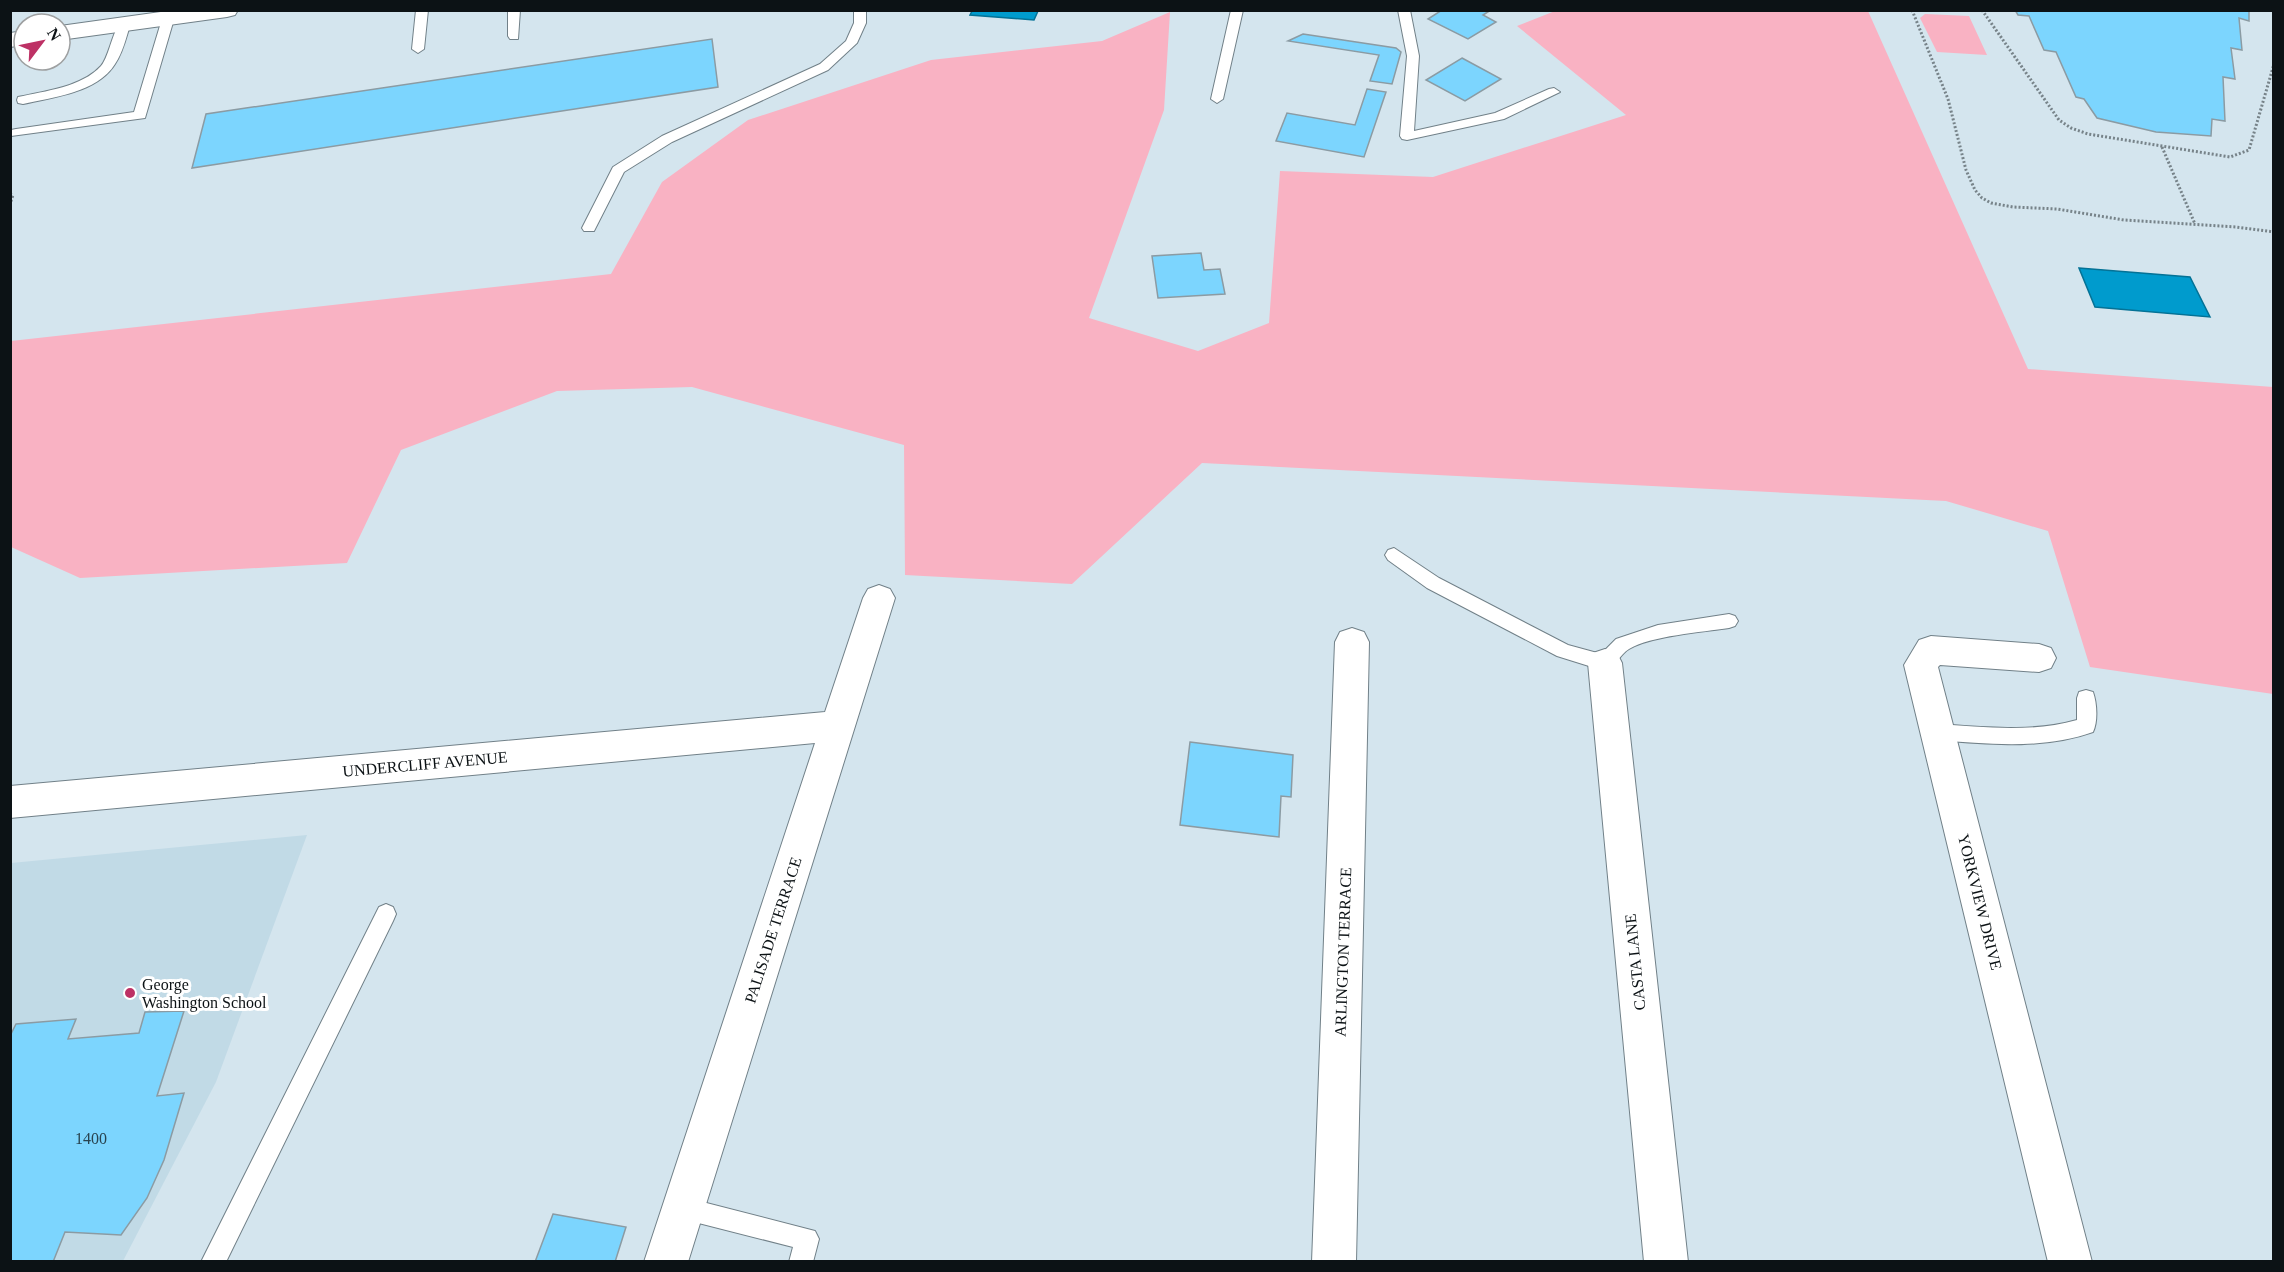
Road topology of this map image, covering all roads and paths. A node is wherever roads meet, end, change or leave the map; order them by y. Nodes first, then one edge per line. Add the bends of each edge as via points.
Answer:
1 (227, 10) edge
2 (422, 10) edge
3 (514, 10) edge
4 (860, 10) edge
5 (1237, 10) edge
6 (1404, 10) edge
7 (1912, 10) edge
8 (1982, 10) edge
9 (168, 19) junction
10 (124, 25) junction
11 (72, 32) edge
12 (514, 36) dead end
13 (418, 49) dead end
14 (2274, 64) edge
15 (1554, 92) dead end
16 (1217, 99) dead end
17 (23, 100) dead end
18 (16, 133) dead end
19 (2162, 146) junction
20 (10, 194) edge
21 (10, 204) edge
22 (2194, 224) junction
23 (589, 228) dead end
24 (2274, 232) edge
25 (1394, 555) dead end
26 (879, 598) dead end
27 (1729, 621) dead end
28 (1352, 642) dead end
29 (2039, 658) dead end
30 (1605, 663) junction
31 (2086, 698) dead end
32 (839, 726) junction
33 (1937, 732) junction
34 (10, 802) edge
35 (386, 914) dead end
36 (683, 1209) junction
37 (213, 1262) edge
38 (666, 1262) edge
39 (801, 1262) edge
40 (1334, 1262) edge
41 (1666, 1262) edge
42 (2070, 1262) edge

1 - 9 street
2 - 13 lane
3 - 12 lane
4 - 23 lane via 860,23 851,43 824,67 667,139 618,170
5 - 16 lane
6 - 15 lane via 1413,56 1407,136 1499,116
7 - 22 path via 1949,101 1957,137 1974,189 1980,196 2015,208
8 - 19 path via 2059,120 2088,134
9 - 10 street
9 - 18 lane via 140,115
10 - 11 street
10 - 17 lane via 105,69 65,89
14 - 19 path via 2249,150 2230,157
19 - 22 path
20 - 21 path
22 - 24 path
25 - 30 lane via 1433,583 1544,642
26 - 32 street, PALISADE TERRACE
27 - 30 lane via 1658,632 1622,644
28 - 40 street, ARLINGTON TERRACE
29 - 33 street, YORKVIEW DRIVE via 1931,650 1921,666
30 - 41 street, CASTA LANE
31 - 33 lane via 2086,726 2063,734 2014,737
32 - 34 street, UNDERCLIFF AVENUE
32 - 36 street, PALISADE TERRACE
33 - 42 street, YORKVIEW DRIVE
35 - 37 lane
36 - 38 street, PALISADE TERRACE
36 - 39 lane via 807,1239

